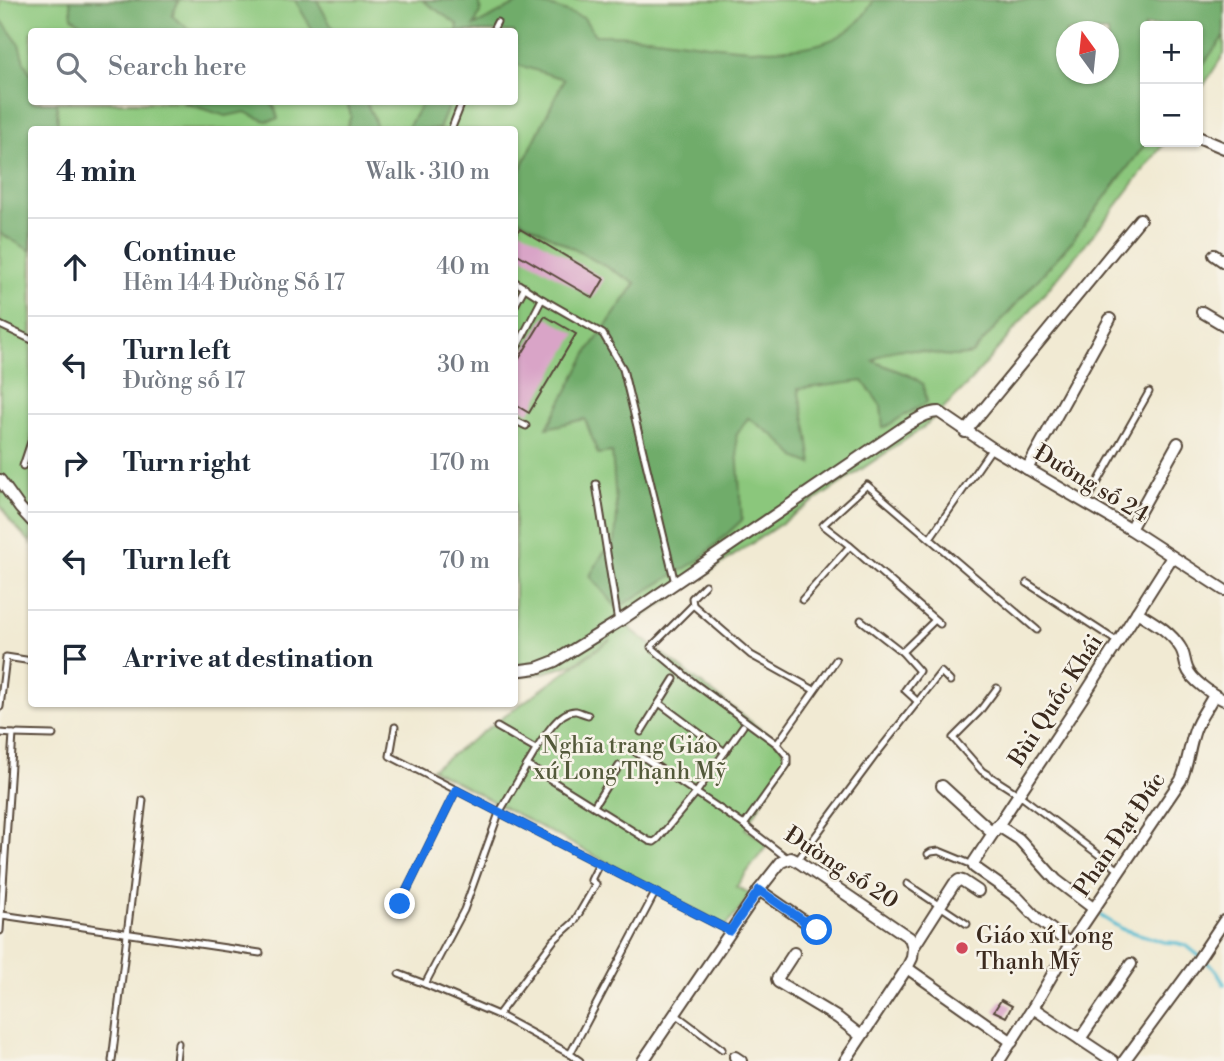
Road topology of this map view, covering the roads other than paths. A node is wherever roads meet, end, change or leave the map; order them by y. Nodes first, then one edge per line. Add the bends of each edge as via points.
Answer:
1 (497, 22) dead end
2 (494, 28) edge
3 (461, 105) edge
4 (453, 126) edge
5 (1203, 139) edge
6 (1224, 148) edge
7 (1140, 219) dead end
8 (1214, 256) dead end
9 (1224, 262) edge
10 (518, 283) edge
11 (525, 287) junction
12 (542, 299) junction
13 (518, 300) edge
14 (1202, 312) dead end
15 (1110, 319) dead end
16 (0, 325) edge
17 (1224, 325) edge
18 (28, 338) edge
19 (518, 345) edge
20 (1149, 392) dead end
21 (518, 422) edge
22 (526, 426) dead end
23 (965, 432) junction
24 (1178, 443) dead end
25 (992, 449) junction
26 (28, 451) edge
27 (23, 466) dead end
28 (1027, 469) junction
29 (0, 480) edge
30 (596, 484) dead end
31 (1086, 503) junction
32 (28, 516) edge
33 (1130, 529) junction
34 (930, 538) junction
35 (850, 546) junction
36 (1171, 557) junction
37 (675, 583) junction
38 (1027, 583) dead end
39 (705, 585) dead end
40 (1224, 590) edge
41 (802, 600) dead end
42 (693, 605) junction
43 (1138, 612) junction
44 (861, 620) dead end
45 (618, 622) junction
46 (1037, 630) dead end
47 (1118, 642) junction
48 (902, 652) junction
49 (28, 660) edge
50 (836, 660) dead end
51 (518, 670) edge
52 (674, 679) dead end
53 (950, 681) dead end
54 (997, 688) dead end
55 (814, 690) junction
56 (1219, 698) edge
57 (918, 702) junction
58 (659, 703) junction
59 (0, 708) edge
60 (587, 715) dead end
61 (743, 726) dead end
62 (395, 727) dead end
63 (497, 727) dead end
64 (641, 732) dead end
65 (0, 733) edge
66 (13, 734) junction
67 (53, 735) dead end
68 (777, 744) junction
69 (537, 750) junction
70 (634, 751) dead end
71 (725, 752) junction
72 (527, 765) junction
73 (619, 766) dead end
74 (942, 786) dead end
75 (456, 790) junction
76 (696, 793) junction
77 (1018, 794) junction
78 (144, 800) dead end
79 (594, 806) junction
80 (499, 813) junction
81 (744, 825) junction
82 (995, 829) junction
83 (928, 854) dead end
84 (792, 860) junction
85 (599, 864) junction
86 (973, 865) junction
87 (1119, 870) junction
88 (907, 884) dead end
89 (759, 890) junction
90 (978, 891) dead end
91 (655, 893) junction
92 (400, 904) dead end
93 (941, 906) junction
94 (1094, 908) junction
95 (2, 915) junction
96 (1224, 921) edge
97 (967, 925) dead end
98 (817, 930) dead end
99 (0, 931) edge
100 (730, 931) junction
101 (128, 933) junction
102 (1070, 944) junction
103 (913, 948) junction
104 (260, 953) dead end
105 (794, 953) dead end
106 (1131, 964) dead end
107 (907, 968) junction
108 (399, 974) dead end
109 (425, 984) junction
110 (1033, 1008) junction
111 (675, 1014) junction
112 (498, 1015) junction
113 (861, 1036) junction
114 (1080, 1039) junction
115 (1012, 1042) junction
116 (178, 1043) dead end
117 (722, 1049) dead end
118 (570, 1054) junction
119 (112, 1061) edge
120 (176, 1061) edge
121 (580, 1061) edge
122 (643, 1061) edge
123 (845, 1061) edge
124 (999, 1061) edge
125 (1113, 1061) edge
126 (1124, 1061) edge

1 - 2 lane
3 - 4 lane
5 - 6 street
7 - 23 street
8 - 9 street
10 - 11 lane
11 - 12 lane
11 - 13 lane
12 - 19 lane
12 - 37 lane via 603,334 623,369
14 - 17 street
15 - 28 street
16 - 18 lane
20 - 31 lane
21 - 22 lane
23 - 25 street, Đường số 24
23 - 37 street, Đường số 24 via 939,412 929,413
24 - 33 street
25 - 28 street, Đường số 24
25 - 34 lane
26 - 27 lane
28 - 31 street, Đường số 24
29 - 32 street
30 - 45 lane
31 - 33 street, Đường số 24
33 - 36 street, Đường số 24
34 - 35 lane via 867,485 823,525
34 - 46 lane
35 - 41 lane
35 - 48 lane via 937,622
36 - 40 street, Đường số 24
36 - 43 street, Bùi Quốc Khái
37 - 45 street
38 - 47 lane
39 - 42 lane via 692,598
42 - 55 lane via 751,655
42 - 68 lane via 651,647
43 - 47 street, Bùi Quốc Khái
43 - 56 street via 1164,629 1179,645 1189,673
44 - 48 lane
45 - 51 street via 555,661
47 - 77 street, Bùi Quốc Khái
48 - 57 lane via 919,671 905,690
49 - 59 lane via 6,657
50 - 55 lane
52 - 58 lane
53 - 57 lane via 941,672
54 - 77 lane via 953,738 982,771
55 - 68 lane
56 - 87 street, Phan Đạt Đức via 1195,728 1181,780
57 - 84 lane
58 - 64 lane
58 - 71 lane
60 - 69 lane via 575,711 561,716
61 - 71 lane
62 - 75 lane via 390,756
63 - 69 lane
65 - 66 lane
66 - 67 lane
66 - 95 lane
68 - 81 lane via 787,756 787,765
69 - 72 lane
70 - 76 lane, Đường số 20
71 - 76 lane
72 - 79 lane
72 - 80 lane
73 - 79 lane
74 - 82 street
75 - 80 lane
75 - 92 lane
76 - 79 lane via 654,842
76 - 81 lane, Đường số 20
77 - 82 street, Bùi Quốc Khái
77 - 87 lane
78 - 101 lane
80 - 85 lane
80 - 109 lane via 464,911
81 - 84 lane, Đường số 20
82 - 86 street, Bùi Quốc Khái
82 - 94 street via 1018,839 1056,880
83 - 86 lane via 939,851
84 - 89 street via 781,862
84 - 103 street, Đường số 20 via 910,938
85 - 91 lane
85 - 112 lane via 591,880 596,884 574,922 554,940
86 - 102 street
87 - 94 street, Phan Đạt Đức
88 - 93 lane
89 - 98 street
89 - 100 street
90 - 93 street via 959,880
91 - 100 lane
91 - 118 lane
93 - 97 lane
93 - 103 street
94 - 102 street, Phan Đạt Đức
95 - 99 lane
95 - 101 lane
96 - 126 street
100 - 111 street
101 - 104 lane
101 - 119 lane
102 - 110 street, Phan Đạt Đức
103 - 107 street
105 - 113 street via 778,982
106 - 114 street
107 - 113 street
107 - 115 street
108 - 109 lane
109 - 112 lane
110 - 114 street
110 - 115 street, Phan Đạt Đức
111 - 117 lane
111 - 122 street
112 - 118 lane
113 - 123 street
114 - 125 street
115 - 124 street, Phan Đạt Đức
116 - 120 lane
118 - 121 lane

